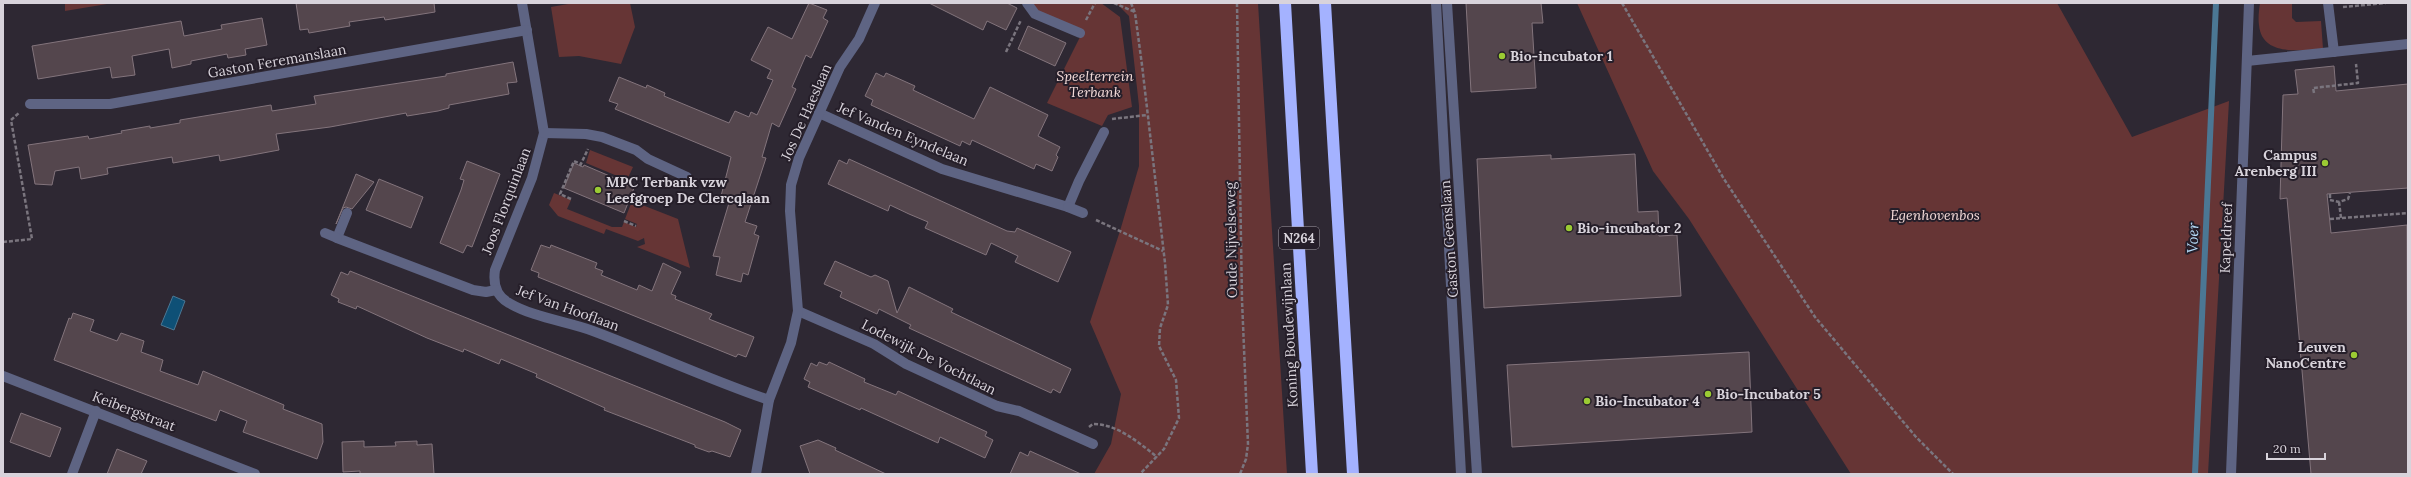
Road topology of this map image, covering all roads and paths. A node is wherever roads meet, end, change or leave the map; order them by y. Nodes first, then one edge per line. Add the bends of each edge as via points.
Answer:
1 (522, 3) edge
2 (876, 3) edge
3 (1095, 3) edge
4 (1114, 3) edge
5 (1131, 3) edge
6 (1237, 3) edge
7 (1285, 3) edge
8 (1325, 3) edge
9 (1436, 3) edge
10 (1447, 3) edge
11 (1622, 3) edge
12 (2249, 3) edge
13 (2328, 3) edge
14 (2386, 3) edge
15 (1028, 4) edge
16 (2341, 7) dead end
17 (1135, 13) junction
18 (527, 30) junction
19 (1080, 33) joint
20 (2408, 44) edge
21 (2355, 50) junction
22 (1006, 52) dead end
23 (2334, 52) junction
24 (2247, 61) junction
25 (2314, 93) dead end
26 (30, 104) joint
27 (819, 113) junction
28 (1147, 115) junction
29 (1104, 132) joint
30 (544, 133) junction
31 (588, 148) dead end
32 (687, 176) dead end
33 (2350, 193) dead end
34 (2330, 194) dead end
35 (571, 199) dead end
36 (2339, 202) junction
37 (1068, 207) junction
38 (347, 213) dead end
39 (1083, 213) joint
40 (2408, 213) edge
41 (2341, 218) junction
42 (2330, 219) dead end
43 (624, 221) dead end
44 (636, 226) dead end
45 (325, 233) dead end
46 (337, 238) junction
47 (3, 242) edge
48 (1163, 251) junction
49 (496, 290) junction
50 (798, 310) junction
51 (3, 376) edge
52 (769, 400) junction
53 (96, 412) junction
54 (1079, 438) junction
55 (1093, 444) dead end
56 (1157, 457) junction
57 (1352, 461) junction
58 (72, 474) edge
59 (255, 474) edge
60 (756, 474) edge
61 (1140, 474) edge
62 (1240, 474) edge
63 (1312, 474) edge
64 (1353, 474) edge
65 (1360, 474) edge
66 (1462, 474) edge
67 (1477, 474) edge
68 (1953, 474) edge
69 (2231, 474) edge

1 - 18 street, Joos Florquinlaan
2 - 27 street, Jos De Haeslaan via 859,39 840,67
3 - 19 path
4 - 17 path
5 - 17 path
6 - 62 path, Oude Nijvelseweg via 1242,285 1248,444
7 - 63 highway, Koning Boudewijnlaan / N264
8 - 57 highway, N264
9 - 66 street, Gaston Geenslaan
10 - 67 street, Gaston Geenslaan
11 - 68 path via 1724,179 1815,317 1916,437
12 - 24 street, Kapeldreef
13 - 23 street
14 - 16 path
15 - 19 street via 1035,14
15 - 22 path
17 - 28 path
18 - 26 street, Gaston Feremanslaan via 110,104
18 - 30 street, Joos Florquinlaan
20 - 21 street
21 - 23 street
21 - 25 path via 2358,83 2313,88
23 - 24 street
24 - 69 street, Kapeldreef
26 - 47 path via 11,120 32,239
27 - 37 street, Jef Vanden Eyndelaan via 942,169
27 - 50 street, Jos De Haeslaan via 799,158 791,185 790,211
28 - 29 path via 1112,118
28 - 48 path
29 - 37 street
30 - 32 street via 602,137 636,150 648,159
30 - 49 street, Joos Florquinlaan via 532,178 495,270
31 - 35 path via 581,165 574,161 560,194
33 - 36 path via 2348,199
34 - 36 path via 2330,200
36 - 41 path
37 - 39 street, Jef Vanden Eyndelaan
38 - 46 street
39 - 48 path
40 - 41 path
41 - 42 path
43 - 44 path
45 - 46 street, Jef Van Hooflaan
46 - 49 street, Jef Van Hooflaan via 472,290
48 - 56 path via 1168,305 1160,328 1159,346 1176,380 1179,418 1164,449
49 - 52 street, Jef Van Hooflaan via 509,303 551,319 592,330
50 - 52 street, Jos De Haeslaan via 791,343
50 - 54 street, Lodewijk De Vochtlaan via 874,344 906,364 997,406 1019,411
51 - 53 street, Keibergstraat
52 - 60 street, Jos De Haeslaan
53 - 58 street
53 - 59 street, Keibergstraat
54 - 55 street, Lodewijk De Vochtlaan
54 - 56 path via 1092,424 1105,424 1135,440
56 - 61 path
57 - 64 highway, N264
57 - 65 street

